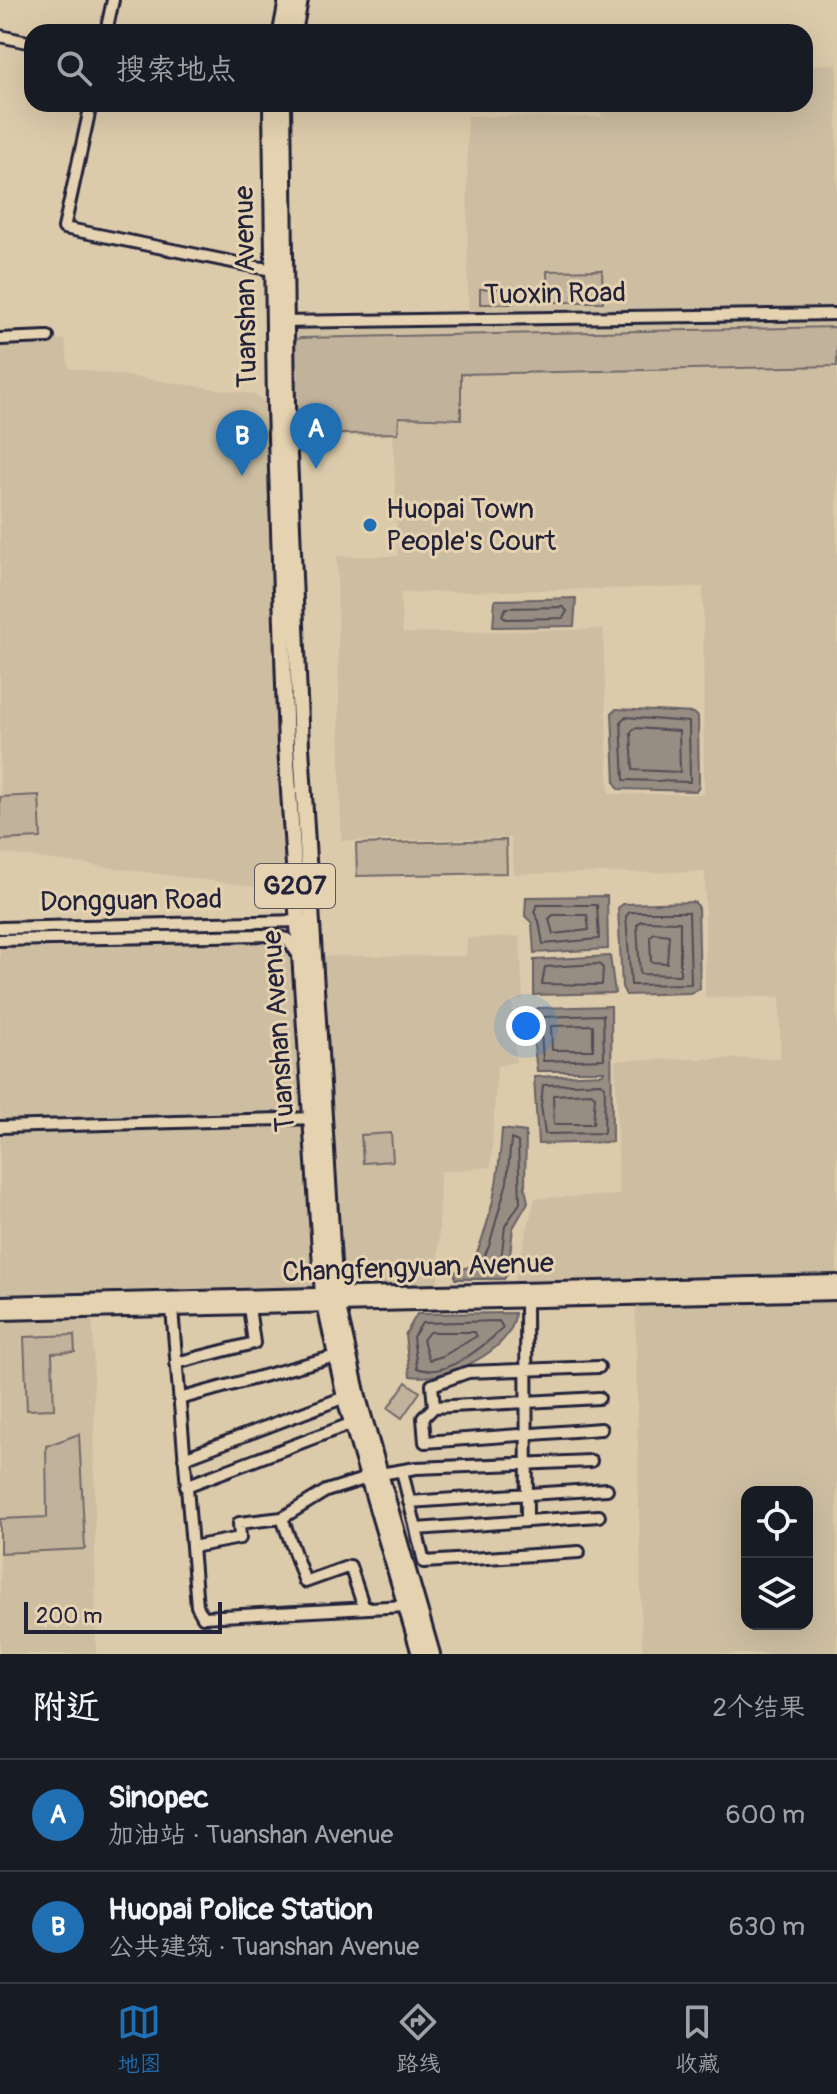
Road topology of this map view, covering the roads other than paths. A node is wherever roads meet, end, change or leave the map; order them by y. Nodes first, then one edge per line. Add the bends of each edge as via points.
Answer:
1 (113, 0) edge
2 (287, 0) edge
3 (300, 0) edge
4 (108, 24) edge
5 (282, 24) edge
6 (296, 24) edge
7 (0, 36) edge
8 (24, 41) edge
9 (89, 112) edge
10 (271, 112) edge
11 (283, 112) edge
12 (272, 270) junction
13 (837, 314) edge
14 (280, 322) junction
15 (48, 337) dead end
16 (0, 339) edge
17 (305, 921) junction
18 (0, 928) edge
19 (0, 940) edge
20 (300, 957) junction
21 (318, 1118) junction
22 (0, 1127) edge
23 (837, 1282) edge
24 (837, 1293) edge
25 (330, 1300) junction
26 (526, 1301) junction
27 (0, 1303) edge
28 (249, 1307) junction
29 (172, 1309) junction
30 (0, 1313) edge
31 (336, 1356) junction
32 (176, 1363) junction
33 (599, 1367) dead end
34 (525, 1370) junction
35 (345, 1397) junction
36 (599, 1398) dead end
37 (179, 1399) junction
38 (525, 1402) junction
39 (434, 1407) junction
40 (353, 1423) junction
41 (601, 1429) dead end
42 (524, 1435) junction
43 (184, 1458) junction
44 (591, 1461) dead end
45 (524, 1464) junction
46 (402, 1471) junction
47 (374, 1475) junction
48 (186, 1486) junction
49 (607, 1489) dead end
50 (525, 1495) junction
51 (409, 1502) junction
52 (599, 1516) dead end
53 (282, 1518) junction
54 (527, 1521) junction
55 (416, 1529) junction
56 (192, 1547) junction
57 (579, 1552) dead end
58 (405, 1562) junction
59 (424, 1562) junction
60 (406, 1606) junction
61 (364, 1608) junction
62 (420, 1654) edge
63 (432, 1654) edge

1 - 4 street
2 - 5 highway
3 - 6 highway
7 - 8 street
9 - 12 street via 64,228
10 - 12 highway, Tuanshan Avenue / G207
11 - 14 highway, Tuanshan Avenue / G207
12 - 14 highway, Tuanshan Avenue / G207
13 - 14 street, Tuoxin Road
14 - 17 highway, Tuanshan Avenue / G207 via 286,747
15 - 16 street
17 - 18 street, Dongguan Road
17 - 20 highway, Tuanshan Avenue / G207
17 - 21 highway, Tuanshan Avenue / G207
19 - 20 street, Dongguan Road via 264,935 287,939
20 - 21 highway, Tuanshan Avenue / G207
21 - 22 street
21 - 25 highway, Tuanshan Avenue / G207
23 - 25 main road, Changfengyuan Avenue
24 - 26 main road, Changfengyuan Avenue
25 - 26 main road, Changfengyuan Avenue
25 - 27 main road, Changfengyuan Avenue
25 - 28 main road, Changfengyuan Avenue
25 - 31 highway, Tuanshan Avenue / G207
25 - 47 highway, Tuanshan Avenue / G207
26 - 34 street
28 - 29 main road, Changfengyuan Avenue
28 - 32 street via 254,1343
29 - 30 main road, Changfengyuan Avenue
29 - 32 street
31 - 35 highway, Tuanshan Avenue / G207
31 - 37 street
32 - 37 street
33 - 34 street
34 - 38 street
34 - 39 street via 468,1372 432,1385
35 - 40 highway, Tuanshan Avenue / G207
35 - 43 street
36 - 38 street
37 - 43 street
38 - 39 street
38 - 42 street
39 - 42 street via 423,1418 425,1442
40 - 47 highway, Tuanshan Avenue / G207
40 - 48 street
41 - 42 street
42 - 45 street
43 - 48 street
44 - 45 street
45 - 46 street
45 - 50 street
46 - 47 street
46 - 51 street
47 - 53 street via 326,1491
47 - 58 highway, Tuanshan Avenue / G207
47 - 60 highway, Tuanshan Avenue / G207
48 - 56 street
49 - 50 street
50 - 51 street
50 - 54 street
51 - 55 street
52 - 54 street
53 - 56 street via 239,1523 240,1538
53 - 61 street via 305,1582 350,1566
54 - 55 street
55 - 59 street
56 - 61 street via 197,1606 203,1617
57 - 59 street
58 - 59 street
58 - 63 highway, Tuanshan Avenue / G207
60 - 61 street
60 - 62 highway, Tuanshan Avenue / G207

